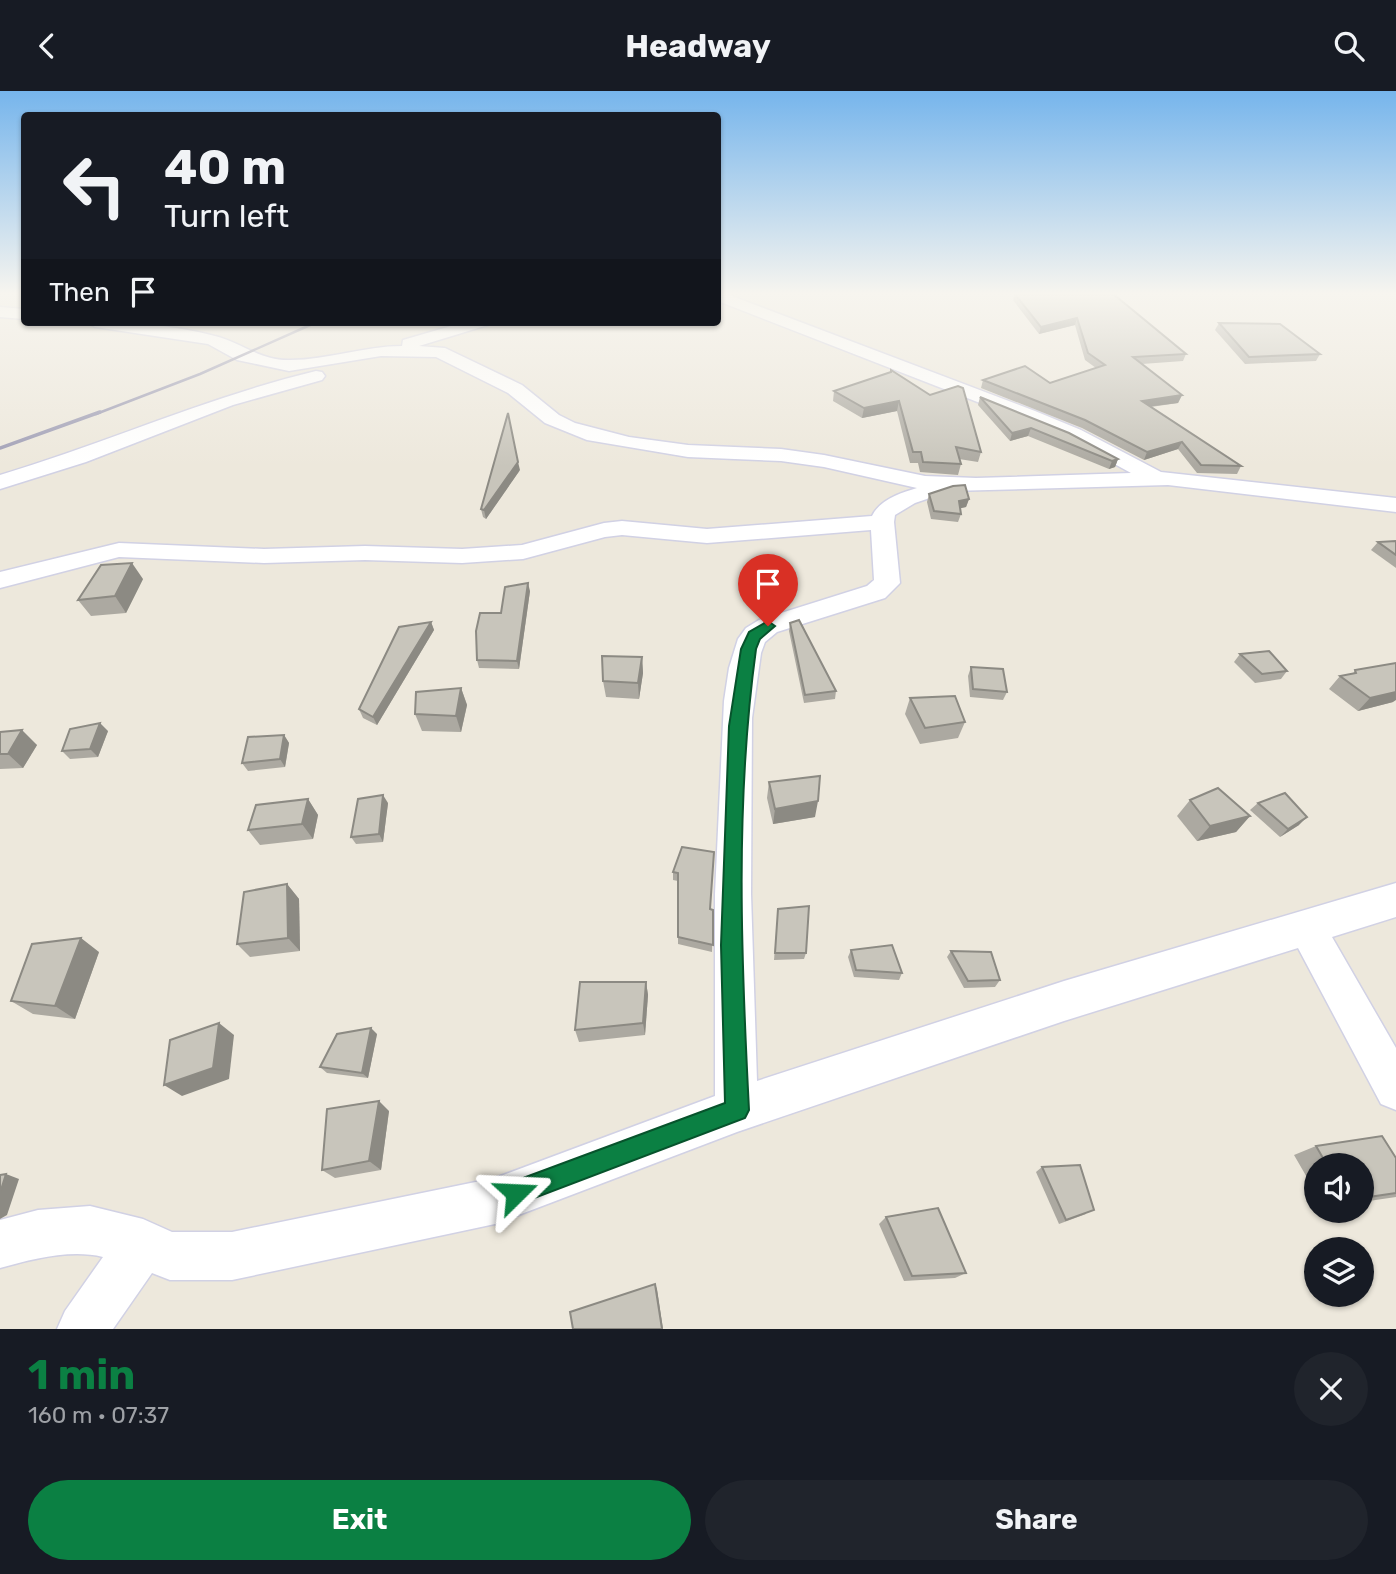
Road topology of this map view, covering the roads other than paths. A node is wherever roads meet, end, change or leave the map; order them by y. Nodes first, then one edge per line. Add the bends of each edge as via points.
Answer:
1 (235, 351) edge
2 (381, 351) junction
3 (861, 351) edge
4 (1158, 478) junction
5 (0, 482) edge
6 (951, 484) junction
7 (1396, 505) edge
8 (881, 522) junction
9 (0, 580) edge
10 (1396, 900) edge
11 (1306, 927) junction
12 (1396, 1089) edge
13 (737, 1110) junction
14 (143, 1243) junction
15 (0, 1244) edge
16 (83, 1329) edge

1 - 2 street via 289,366
2 - 5 street via 340,369 226,401 79,458
2 - 6 street via 428,351 451,357 515,389 560,423 594,436 688,451 781,455
3 - 4 street via 1074,434
4 - 6 street
4 - 7 street
6 - 8 street via 892,505
8 - 9 street via 707,537 622,528 523,552 462,556 119,550
8 - 13 street via 887,583 876,593 768,626 754,636 748,649 737,726 733,832 731,945
10 - 11 street
11 - 12 street
11 - 13 street via 1064,1001
13 - 14 street via 495,1201 232,1256 170,1256
14 - 15 street via 90,1230 38,1234
14 - 16 street

